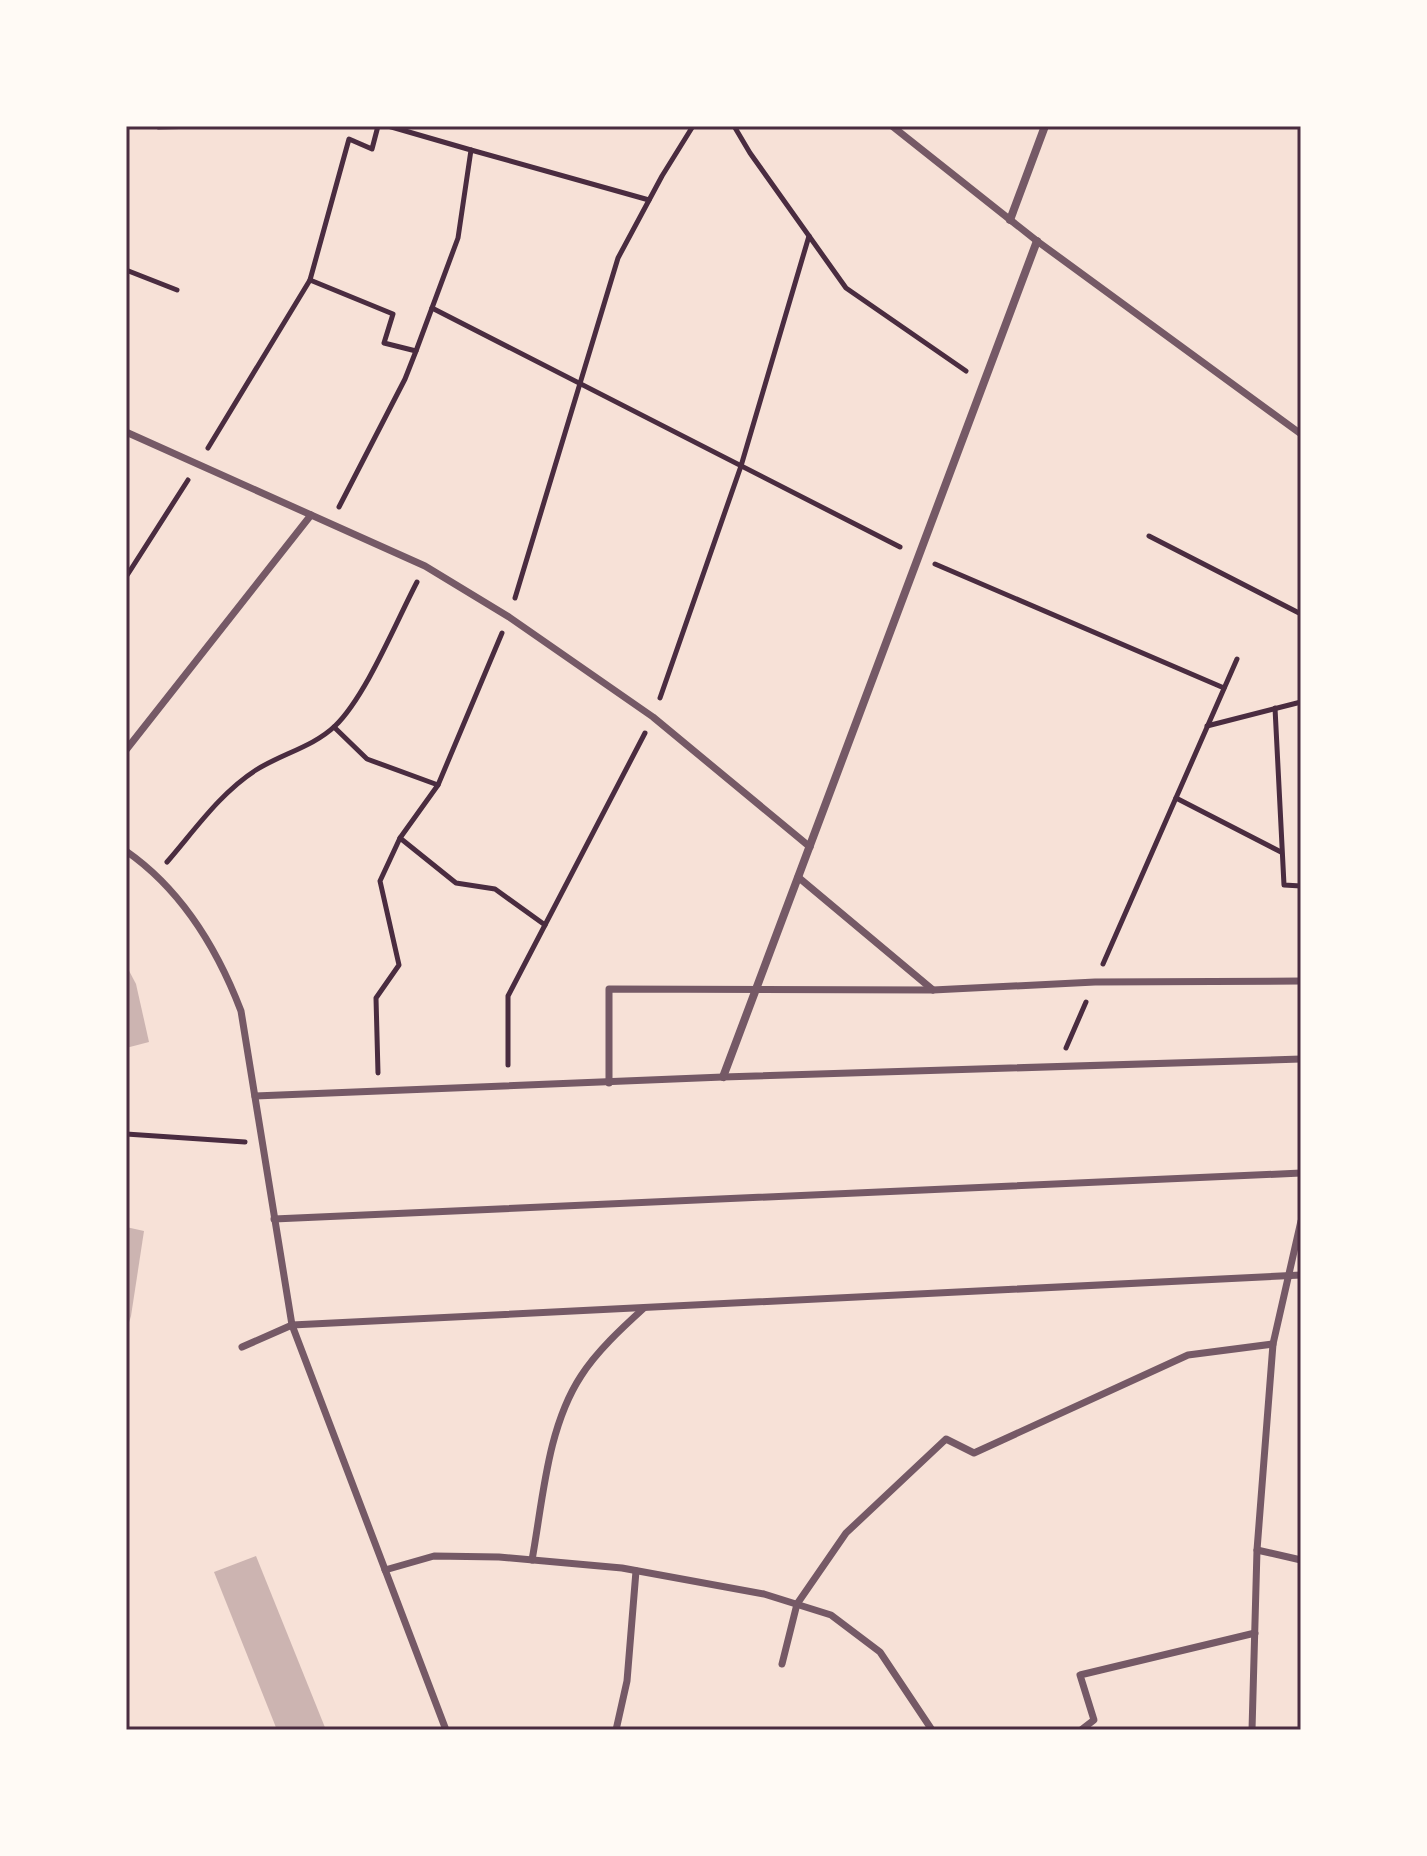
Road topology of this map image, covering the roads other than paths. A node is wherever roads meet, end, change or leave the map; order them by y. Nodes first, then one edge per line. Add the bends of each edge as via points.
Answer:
1 (892, 126) edge
2 (1045, 126) edge
3 (1010, 220) junction
4 (1037, 241) junction
5 (126, 432) edge
6 (1301, 434) edge
7 (311, 515) junction
8 (126, 750) edge
9 (810, 847) junction
10 (126, 851) edge
11 (798, 877) junction
12 (1301, 981) edge
13 (756, 989) junction
14 (933, 990) junction
15 (1301, 1059) edge
16 (723, 1077) junction
17 (609, 1083) junction
18 (255, 1096) junction
19 (1301, 1173) edge
20 (274, 1219) junction
21 (1301, 1221) edge
22 (1287, 1275) junction
23 (1301, 1275) edge
24 (644, 1308) junction
25 (292, 1325) junction
26 (1273, 1344) junction
27 (242, 1347) dead end
28 (1257, 1550) junction
29 (532, 1560) junction
30 (1301, 1560) edge
31 (385, 1570) junction
32 (636, 1571) junction
33 (797, 1604) junction
34 (1255, 1633) junction
35 (782, 1664) dead end
36 (446, 1730) edge
37 (616, 1730) edge
38 (932, 1730) edge
39 (1081, 1730) edge
40 (1252, 1730) edge

1 - 3 street
2 - 3 street
3 - 4 street
4 - 6 street
4 - 9 street
5 - 7 street
7 - 8 street
7 - 9 street via 425,566 509,617 653,717
9 - 11 street
10 - 18 street via 155,875 196,923 222,966 241,1011
11 - 13 street
11 - 14 street
12 - 14 street via 1095,982
13 - 14 street
13 - 16 street
13 - 17 street via 609,989
15 - 16 street
16 - 17 street
17 - 18 street
18 - 20 street
19 - 20 street
20 - 25 street
21 - 22 street
22 - 23 street
22 - 24 street
22 - 26 street
24 - 25 street
24 - 29 street via 581,1375 561,1418
25 - 27 street
25 - 31 street
26 - 28 street
26 - 33 street via 1188,1355 974,1453 946,1439 846,1533
28 - 30 street
28 - 34 street
29 - 31 street via 434,1556
29 - 32 street
31 - 36 street
32 - 33 street
32 - 37 street via 627,1681
33 - 35 street
33 - 38 street via 831,1615 880,1652
34 - 39 street via 1080,1675 1094,1720
34 - 40 street

